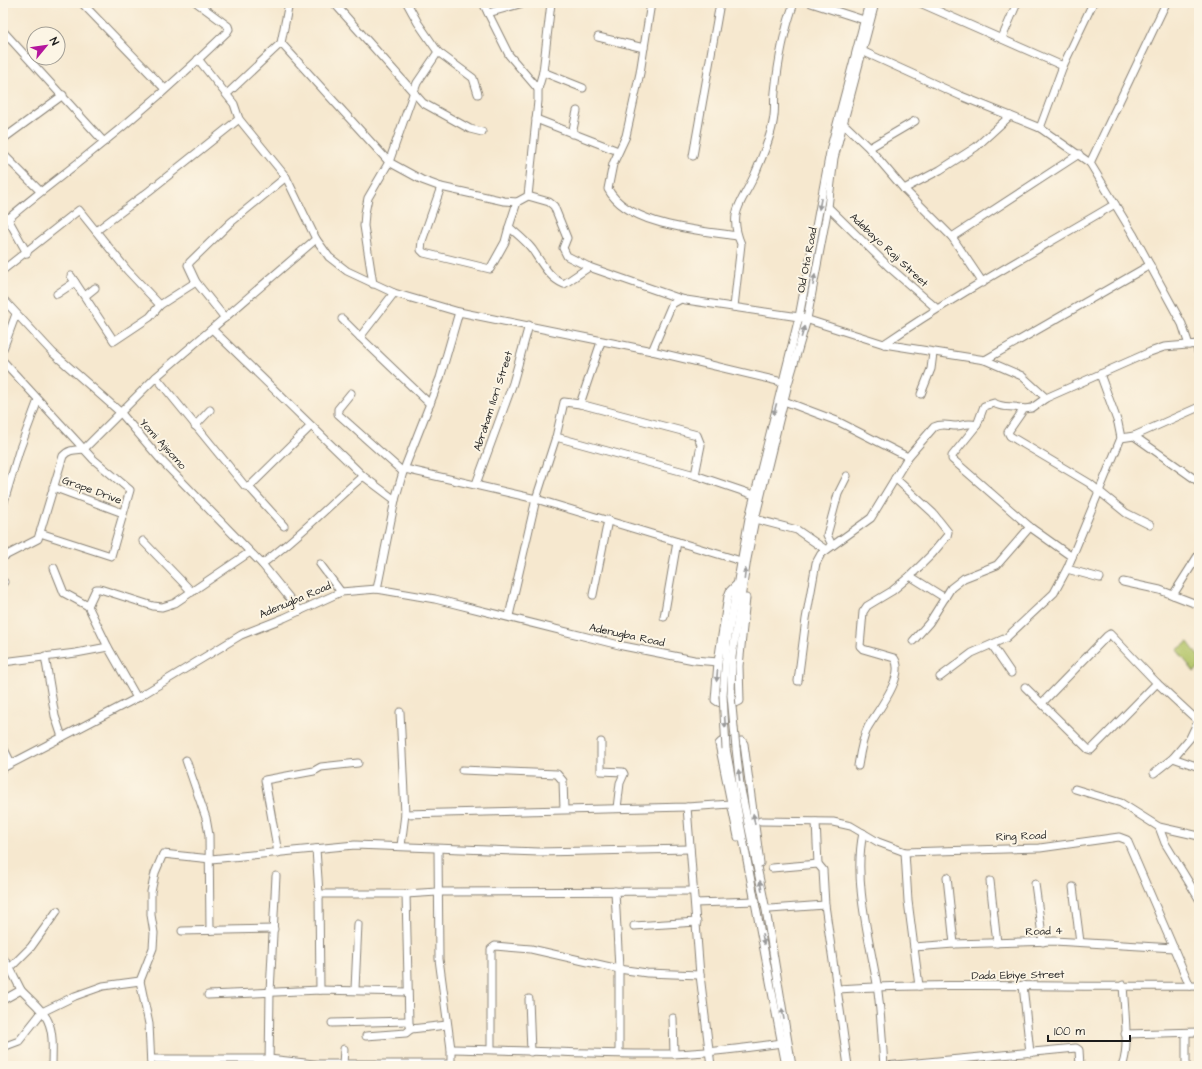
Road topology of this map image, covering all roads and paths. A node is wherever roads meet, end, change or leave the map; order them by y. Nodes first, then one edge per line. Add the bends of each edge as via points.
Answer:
1 (82, 3) edge
2 (199, 3) edge
3 (289, 3) edge
4 (334, 3) edge
5 (407, 3) edge
6 (483, 3) edge
7 (523, 3) edge
8 (551, 3) edge
9 (651, 3) edge
10 (720, 3) edge
11 (794, 3) edge
12 (811, 3) edge
13 (869, 3) edge
14 (875, 3) edge
15 (920, 3) edge
16 (1017, 3) edge
17 (1093, 3) edge
18 (1166, 3) edge
19 (488, 13) junction
20 (864, 20) junction
21 (3, 31) edge
22 (598, 37) dead end
23 (1002, 38) junction
24 (281, 43) junction
25 (644, 48) junction
26 (862, 51) junction
27 (438, 52) junction
28 (198, 59) junction
29 (1063, 66) junction
30 (542, 72) junction
31 (584, 88) dead end
32 (165, 89) junction
33 (538, 89) junction
34 (227, 94) junction
35 (413, 94) junction
36 (478, 94) dead end
37 (63, 95) junction
38 (577, 111) dead end
39 (1010, 116) junction
40 (239, 119) junction
41 (536, 119) junction
42 (915, 121) dead end
43 (842, 122) junction
44 (1040, 128) junction
45 (482, 132) dead end
46 (572, 134) junction
47 (3, 139) edge
48 (104, 142) junction
49 (869, 148) junction
50 (618, 151) junction
51 (3, 154) edge
52 (1079, 154) junction
53 (694, 156) dead end
54 (389, 162) junction
55 (1090, 163) junction
56 (286, 177) junction
57 (441, 187) junction
58 (904, 189) junction
59 (40, 191) junction
60 (528, 196) junction
61 (517, 202) junction
62 (1116, 204) junction
63 (828, 207) junction
64 (5, 216) edge
65 (509, 227) junction
66 (96, 231) junction
67 (736, 236) junction
68 (952, 237) junction
69 (316, 240) junction
70 (27, 252) junction
71 (1150, 265) junction
72 (589, 267) junction
73 (3, 270) edge
74 (196, 282) junction
75 (983, 283) junction
76 (373, 284) junction
77 (96, 288) dead end
78 (394, 293) junction
79 (57, 294) dead end
80 (85, 296) junction
81 (3, 299) edge
82 (681, 299) junction
83 (160, 305) junction
84 (734, 307) junction
85 (936, 308) junction
86 (459, 312) junction
87 (16, 314) junction
88 (225, 318) junction
89 (803, 318) junction
90 (342, 320) dead end
91 (529, 325) junction
92 (212, 329) junction
93 (360, 337) junction
94 (601, 342) junction
95 (884, 344) junction
96 (1195, 344) edge
97 (3, 349) edge
98 (652, 351) junction
99 (933, 353) junction
100 (1199, 356) edge
101 (985, 360) junction
102 (3, 361) edge
103 (1100, 374) junction
104 (156, 377) junction
105 (782, 382) junction
106 (351, 393) dead end
107 (921, 394) dead end
108 (1046, 398) junction
109 (38, 400) junction
110 (784, 401) junction
111 (430, 404) junction
112 (580, 404) junction
113 (1199, 406) edge
114 (1024, 409) junction
115 (210, 410) dead end
116 (120, 412) junction
117 (977, 425) junction
118 (195, 426) junction
119 (311, 426) junction
120 (1134, 436) junction
121 (556, 437) junction
122 (1121, 438) junction
123 (84, 449) junction
124 (908, 457) junction
125 (404, 470) junction
126 (695, 475) junction
127 (362, 476) junction
128 (847, 476) dead end
129 (895, 478) junction
130 (1199, 482) edge
131 (476, 484) junction
132 (53, 487) junction
133 (249, 487) junction
134 (1099, 491) junction
135 (754, 495) junction
136 (536, 499) junction
137 (395, 500) junction
138 (3, 505) edge
139 (122, 513) junction
140 (752, 519) junction
141 (608, 520) junction
142 (1150, 525) dead end
143 (284, 526) dead end
144 (1030, 527) junction
145 (40, 533) junction
146 (143, 541) dead end
147 (678, 542) junction
148 (829, 548) junction
149 (250, 552) junction
150 (1199, 554) edge
151 (3, 557) edge
152 (1072, 557) junction
153 (741, 560) junction
154 (262, 564) junction
155 (320, 564) dead end
156 (54, 568) dead end
157 (1067, 569) junction
158 (910, 576) junction
159 (1100, 578) dead end
160 (1123, 582) dead end
161 (736, 585) junction
162 (377, 588) junction
163 (744, 589) junction
164 (192, 592) junction
165 (341, 592) junction
166 (593, 595) dead end
167 (1173, 595) junction
168 (945, 598) junction
169 (1199, 605) edge
170 (88, 606) junction
171 (300, 611) junction
172 (509, 616) junction
173 (664, 617) dead end
174 (913, 641) dead end
175 (992, 645) junction
176 (108, 647) junction
177 (45, 656) junction
178 (3, 662) edge
179 (718, 662) junction
180 (1011, 673) dead end
181 (940, 677) dead end
182 (798, 681) dead end
183 (1157, 683) junction
184 (1025, 687) dead end
185 (137, 698) junction
186 (1042, 703) junction
187 (400, 712) dead end
188 (1198, 720) edge
189 (62, 737) junction
190 (601, 742) dead end
191 (3, 747) edge
192 (1173, 758) junction
193 (186, 760) dead end
194 (11, 763) junction
195 (358, 763) dead end
196 (858, 766) dead end
197 (1199, 767) edge
198 (3, 768) edge
199 (462, 770) dead end
200 (1154, 773) dead end
201 (1075, 789) dead end
202 (731, 804) junction
203 (686, 807) junction
204 (617, 808) junction
205 (564, 809) junction
206 (404, 814) junction
207 (761, 821) dead end
208 (816, 822) junction
209 (1159, 827) junction
210 (863, 833) junction
211 (1199, 836) edge
212 (401, 846) junction
213 (316, 849) junction
214 (690, 849) junction
215 (438, 850) junction
216 (905, 852) junction
217 (278, 853) junction
218 (211, 859) junction
219 (818, 864) junction
220 (772, 868) dead end
221 (749, 871) junction
222 (759, 871) junction
223 (276, 876) dead end
224 (947, 877) dead end
225 (990, 881) dead end
226 (1036, 884) dead end
227 (1072, 887) dead end
228 (615, 891) junction
229 (693, 891) junction
230 (437, 892) junction
231 (319, 894) junction
232 (406, 894) junction
233 (1199, 899) edge
234 (756, 901) junction
235 (695, 903) junction
236 (825, 905) junction
237 (770, 909) dead end
238 (57, 911) dead end
239 (696, 922) junction
240 (358, 924) dead end
241 (634, 926) dead end
242 (274, 929) junction
243 (210, 930) junction
244 (182, 931) dead end
245 (1043, 942) junction
246 (1080, 942) junction
247 (998, 943) junction
248 (954, 944) junction
249 (914, 947) junction
250 (1174, 948) junction
251 (3, 958) edge
252 (10, 968) junction
253 (619, 969) junction
254 (700, 975) junction
255 (140, 981) junction
256 (1023, 985) junction
257 (1123, 985) junction
258 (919, 986) junction
259 (1190, 986) junction
260 (1199, 986) edge
261 (877, 987) junction
262 (838, 989) junction
263 (21, 990) junction
264 (320, 990) junction
265 (355, 990) junction
266 (270, 992) junction
267 (407, 992) junction
268 (208, 995) dead end
269 (529, 999) dead end
270 (3, 1000) edge
271 (42, 1012) junction
272 (673, 1018) dead end
273 (332, 1023) dead end
274 (410, 1025) junction
275 (447, 1025) junction
276 (1199, 1032) edge
277 (1186, 1033) junction
278 (1125, 1034) junction
279 (366, 1036) dead end
280 (782, 1043) junction
281 (3, 1047) edge
282 (344, 1049) dead end
283 (451, 1049) junction
284 (491, 1049) junction
285 (531, 1052) junction
286 (708, 1052) junction
287 (619, 1053) junction
288 (1030, 1053) junction
289 (674, 1054) junction
290 (151, 1063) edge
291 (207, 1063) edge
292 (269, 1063) edge
293 (343, 1064) junction
294 (451, 1065) edge
295 (52, 1066) edge
296 (711, 1066) edge
297 (786, 1066) edge
298 (792, 1066) edge
299 (848, 1066) edge
300 (884, 1066) edge
301 (1080, 1066) edge
302 (1122, 1066) edge
303 (1186, 1066) edge

1 - 32 street
2 - 28 street via 229,29
3 - 24 street
4 - 35 street
5 - 27 street
6 - 19 street
7 - 19 street
8 - 30 street
9 - 25 street
10 - 53 street
11 - 67 street via 788,20 775,92 774,118 756,173 738,205
12 - 20 street
13 - 20 street, Old Ota Road
14 - 26 street, Old Ota Road
15 - 23 street
16 - 23 street
17 - 29 street
18 - 55 street
19 - 33 street via 509,55
20 -> 89 street, Old Ota Road via 830,152
21 - 37 street
22 - 25 street
23 - 29 street
24 - 34 street
24 - 54 street
25 - 50 street via 626,136
26 - 39 street via 916,77
26 - 43 street, Old Ota Road
27 - 35 street
27 - 36 street via 473,78
28 - 32 street
28 - 34 street
29 - 44 street
30 - 31 street
30 - 33 street
32 - 48 street
33 - 41 street
34 - 40 street
35 - 45 street via 423,103 470,129
35 - 54 street
37 - 47 street
37 - 48 street
38 - 46 street
39 - 44 street
39 - 58 street via 976,147
40 - 56 street
40 - 66 street
41 - 46 street
41 - 60 street
42 - 49 street
43 - 49 street
43 - 63 street, Old Ota Road via 832,167
44 - 52 street
46 - 50 street
48 - 59 street
49 - 58 street
50 - 67 street via 610,171 608,189 611,196 622,206 670,226
51 - 59 street
52 - 55 street
52 - 68 street
54 - 57 street
54 - 76 street via 372,190 365,213 364,226
55 - 62 street
56 - 69 street
56 - 74 street via 230,223 190,262 188,265
57 - 61 street via 495,200
57 - 65 street via 422,241 421,250 424,253 490,269
58 - 68 street
59 - 64 street
60 - 61 street
60 - 72 street via 554,206 567,238 564,248 567,256
61 - 65 street
62 - 71 street
62 - 75 street
63 - 85 street, Adebayo Raji Street via 888,266
89 -> 63 street, Old Ota Road
64 - 70 street
65 - 72 street via 528,245 541,265 564,284
66 - 70 street via 79,210
66 - 83 street via 127,270
67 - 84 street via 741,244
68 - 75 street
69 - 76 street via 337,265
69 - 88 street
70 - 73 street
71 - 96 street
71 - 101 street
72 - 82 street
74 - 83 street
74 - 88 street
75 - 85 street
76 - 78 street
77 - 80 street
78 - 86 street
78 - 93 street
79 - 80 street via 73,279
80 - 83 street via 114,341 150,317
81 - 87 street, Yomi Ajisomo
82 - 84 street
82 - 98 street via 672,304
84 - 89 street
85 - 95 street
86 - 91 street
86 - 111 street
87 - 97 street
87 - 116 street, Yomi Ajisomo via 53,353
88 - 92 street
89 - 95 street
89 - 105 street, Old Ota Road
110 -> 89 street, Old Ota Road
90 - 93 street
91 - 94 street
91 - 131 street, Abraham Ilori Street via 513,383
92 - 104 street
92 - 119 street
93 - 111 street
94 - 98 street
94 - 112 street
95 - 99 street
96 - 100 street
96 - 103 street via 1164,347
98 - 105 street
99 - 101 street
99 - 107 street via 931,369
101 - 108 street via 1022,376
102 - 109 street
103 - 108 street
103 - 122 street
104 - 116 street
104 - 118 street
105 -> 135 street, Old Ota Road
106 - 125 street via 338,409 338,414
108 - 114 street via 1032,408
109 - 123 street
109 - 138 street
110 - 124 street via 837,421
110 - 140 street, Old Ota Road
111 - 125 street
112 - 121 street via 564,402
112 - 126 street via 697,435 701,445
113 - 120 street
114 - 117 street via 1012,405 1003,407 994,402 984,406
114 - 134 street via 1008,434
115 - 118 street
116 - 123 street
116 - 149 street, Yomi Ajisomo
117 - 124 street via 968,422 959,426 939,424
117 - 144 street via 952,459
118 - 133 street via 245,486
119 - 127 street
119 - 133 street
120 - 122 street
120 - 130 street
121 - 126 street
121 - 136 street
122 - 134 street
123 - 132 street via 71,450 63,456
123 - 139 street via 130,490
124 - 129 street
125 - 131 street
125 - 137 street
126 - 135 street
127 - 137 street
127 - 154 street via 311,521 290,544
128 - 148 street via 838,494 827,535
129 - 148 street via 871,518
129 - 158 street via 933,513 948,532 932,554
131 - 136 street
132 - 139 street, Grape Drive
132 - 145 street
133 - 143 street
134 - 142 street via 1126,512
134 - 152 street
135 - 140 street, Old Ota Road
136 - 141 street
136 - 172 street
137 - 162 street
139 - 145 street via 111,556
140 - 148 street via 797,530
140 - 153 street
163 -> 140 street
141 - 147 street
141 - 166 street
144 - 152 street
144 - 168 street via 997,565 964,578 951,588
145 - 151 street via 33,543
146 - 164 street
147 - 153 street
147 - 173 street
148 - 182 street via 816,563
149 - 154 street, Yomi Ajisomo
149 - 164 street
150 - 167 street
152 - 157 street
153 - 161 street
154 - 171 street, Yomi Ajisomo
155 - 165 street
156 - 170 street via 64,593
157 - 159 street
157 - 175 street via 1046,602 1006,638
158 - 168 street
158 - 196 street via 892,591 871,602 863,612 860,646 894,658 896,674 884,704 868,728
160 - 167 street
161 - 179 street via 728,596
161 -> 221 street, bridge via 727,642 723,695 726,749
162 - 165 street, Adenugba Road
162 - 172 street, Adenugba Road
179 -> 163 street via 715,700 720,703 739,702 739,666 746,598
222 -> 163 street, bridge via 740,785 731,696 732,657
164 - 170 street via 175,603 162,607 96,589
165 - 171 street, Adenugba Road
167 - 169 street
168 - 174 street via 929,623
170 - 176 street
171 - 185 street, Adenugba Road via 240,635
172 - 179 street, Adenugba Road via 623,646 694,660
175 - 180 street
175 - 181 street via 972,653
176 - 177 street
176 - 185 street
177 - 178 street
177 - 189 street
183 - 186 street via 1091,750 1088,750
183 - 186 street via 1110,634
183 - 188 street
184 - 186 street
185 - 189 street, Adenugba Road
187 - 206 street
188 - 192 street via 1190,738
189 - 194 street, Adenugba Road
190 - 204 street via 601,770 624,774 620,783
191 - 194 street
192 - 197 street
192 - 200 street
193 - 218 street via 206,818
194 - 198 street, Adenugba Road
195 - 217 street via 321,767 314,771 265,780
199 - 205 street via 557,774 563,781
201 - 209 street via 1121,803
202 - 203 street
202 - 221 street via 742,853
222 -> 202 street via 761,858 742,740 719,744
203 - 204 street
203 - 214 street
204 - 205 street
205 - 206 street
206 - 212 street
207 - 208 street, Ring Road
208 - 210 street, Ring Road via 851,826
208 - 219 street
209 - 211 street
209 - 233 street via 1165,844
210 - 216 street, Ring Road via 884,845
210 - 261 street via 860,854 861,878
212 - 213 street via 355,845
212 - 215 street
213 - 217 street
213 - 231 street
214 - 215 street via 538,852
214 - 229 street
215 - 230 street
216 - 249 street
216 - 250 street, Ring Road via 1040,848 1119,837 1127,840
217 - 218 street
218 - 243 street
218 - 255 street via 166,854 161,856 151,892 153,948
219 - 220 street
219 - 236 street via 823,870
221 - 234 street
298 -> 222 street
223 - 242 street
224 - 248 street
225 - 247 street
226 - 245 street
227 - 246 street
228 - 229 street
228 - 230 street
228 - 253 street
229 - 235 street
230 - 232 street
230 - 275 street via 439,959
231 - 232 street
231 - 264 street
232 - 267 street
234 - 235 street
234 -> 280 street
235 - 239 street
236 - 237 street
236 - 262 street
238 - 252 street via 35,941
239 - 241 street
239 - 254 street
240 - 265 street
242 - 243 street
242 - 266 street
243 - 244 street
245 - 246 street, Road 4
245 - 247 street, Road 4
246 - 250 street, Road 4
247 - 248 street, Road 4
248 - 249 street, Road 4
249 - 258 street
250 - 259 street, Ring Road
251 - 252 street
252 - 263 street
253 - 254 street
253 - 284 street via 531,949 495,946 492,948
253 - 287 street
254 - 286 street
255 - 271 street via 103,986
255 - 290 street via 150,1024
256 - 257 street, Dada Ebiye Street
256 - 258 street, Dada Ebiye Street
256 - 288 street
257 - 259 street, Dada Ebiye Street
257 - 278 street
258 - 261 street, Dada Ebiye Street
259 - 260 street, Dada Ebiye Street
261 - 262 street, Dada Ebiye Street
261 - 300 street
262 - 299 street
263 - 270 street
263 - 271 street
264 - 265 street
264 - 266 street
265 - 267 street
266 - 268 street
266 - 292 street
267 - 274 street
269 - 285 street
271 - 281 street via 19,1041
271 - 295 street via 51,1030
272 - 289 street
273 - 274 street
274 - 275 street
274 - 279 street via 406,1033
275 - 283 street
276 - 277 street
277 - 278 street
277 - 303 street
278 - 302 street via 1126,1053
280 - 286 street
280 - 297 street
282 - 293 street
283 - 284 street
283 - 294 street
284 - 285 street
285 - 287 street
286 - 289 street
286 - 296 street
287 - 289 street
288 - 300 street
288 - 301 street via 1078,1048
290 - 291 street
291 - 292 street
292 - 293 street
293 - 294 street

